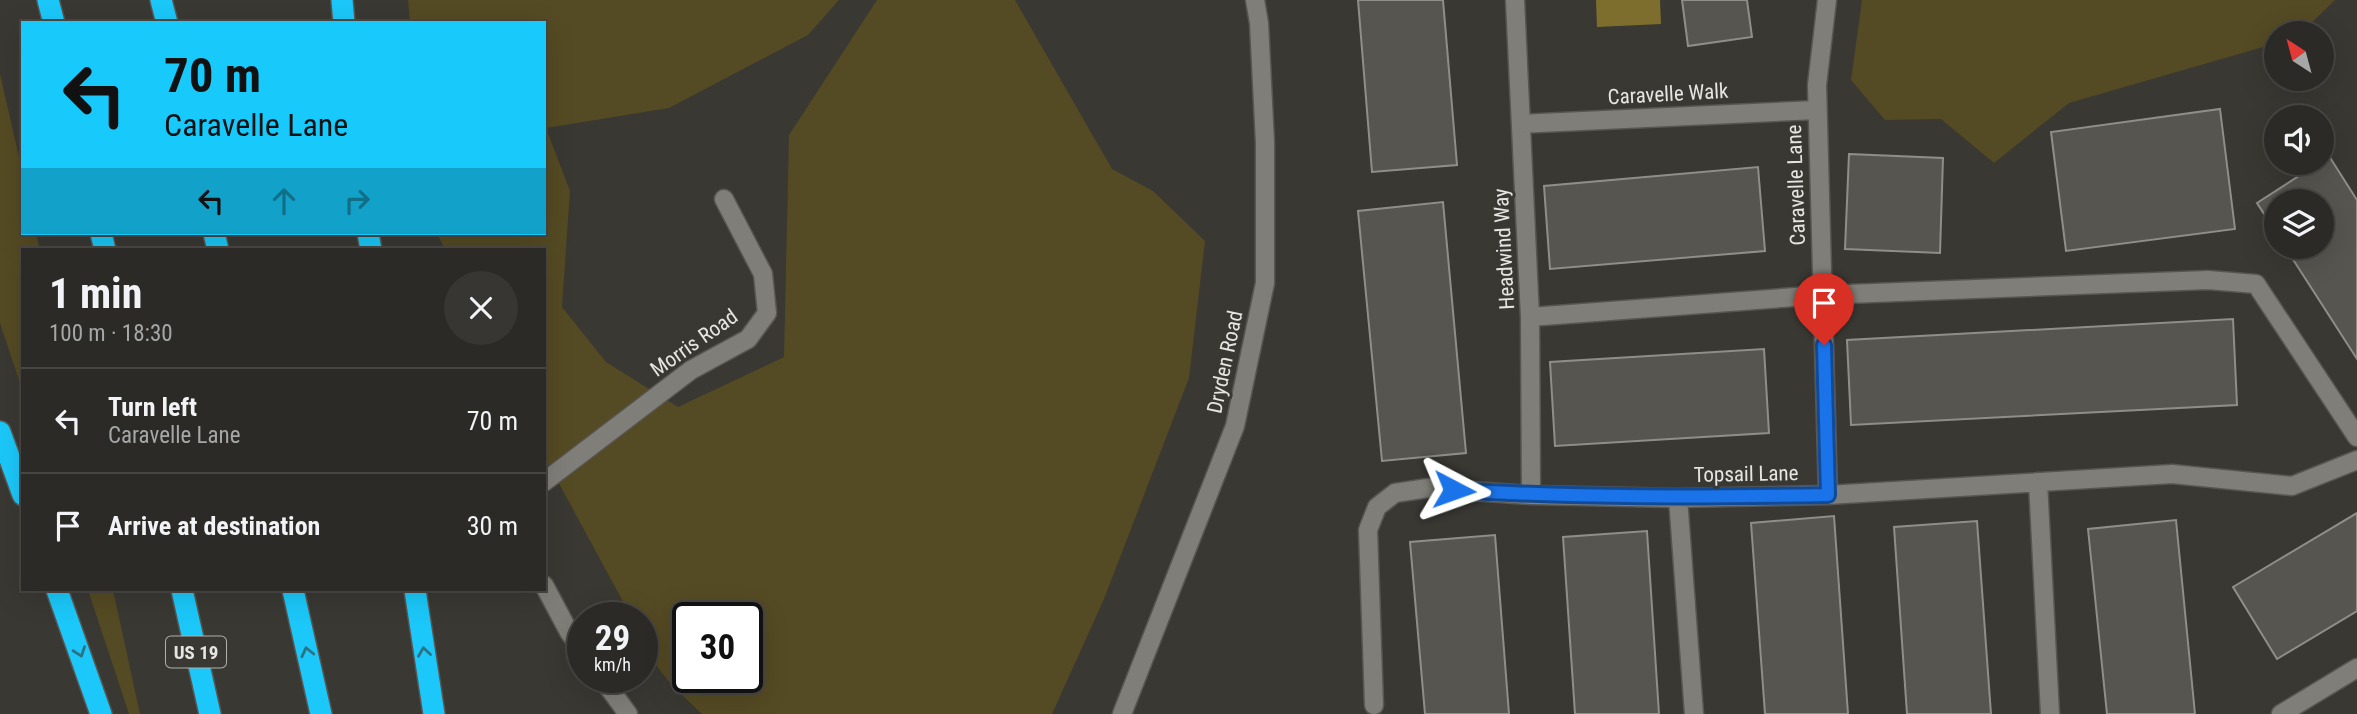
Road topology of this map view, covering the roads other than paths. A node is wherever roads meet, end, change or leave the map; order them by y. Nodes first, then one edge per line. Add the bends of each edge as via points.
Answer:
1 (48, 0) edge
2 (161, 0) edge
3 (342, 0) edge
4 (1255, 0) edge
5 (1515, 0) edge
6 (1826, 0) edge
7 (53, 21) edge
8 (166, 21) edge
9 (344, 21) edge
10 (1817, 110) junction
11 (1521, 124) junction
12 (724, 199) dead end
13 (1822, 295) junction
14 (1530, 317) junction
15 (0, 432) edge
16 (2357, 437) edge
17 (2357, 460) edge
18 (546, 480) edge
19 (2038, 482) junction
20 (21, 490) edge
21 (1531, 495) junction
22 (1828, 495) junction
23 (1678, 498) junction
24 (546, 589) edge
25 (57, 591) edge
26 (182, 591) edge
27 (293, 591) edge
28 (415, 591) edge
29 (567, 628) edge
30 (2357, 668) edge
31 (613, 693) edge
32 (1374, 705) dead end
33 (101, 714) edge
34 (210, 714) edge
35 (321, 714) edge
36 (433, 714) edge
37 (628, 714) edge
38 (1122, 714) edge
39 (1693, 714) edge
40 (2050, 714) edge
41 (2281, 714) edge

1 - 7 highway
2 - 8 highway
3 - 9 highway
4 - 38 street, Dryden Road via 1265,143 1265,283 1235,426
5 - 11 street, Headwind Way
6 - 10 street, Caravelle Lane
10 - 11 street, Caravelle Walk
10 - 13 street, Caravelle Lane
11 - 14 street, Headwind Way
12 - 18 street, Morris Road via 763,274 767,313 748,339 691,370
13 - 14 street
13 - 16 street via 2208,280 2256,284
13 - 22 street, Caravelle Lane
14 - 21 street, Headwind Way
15 - 20 highway
17 - 19 street, Topsail Lane via 2292,486 2172,474
19 - 22 street, Topsail Lane
19 - 40 street
21 - 23 street, Topsail Lane
21 - 32 street, Topsail Lane via 1428,488 1395,493 1377,508 1368,530
22 - 23 street, Topsail Lane
23 - 39 street
24 - 29 street
25 -> 33 highway
26 - 34 highway, US 19
35 -> 27 highway
36 -> 28 highway
30 - 41 street
31 - 37 street

